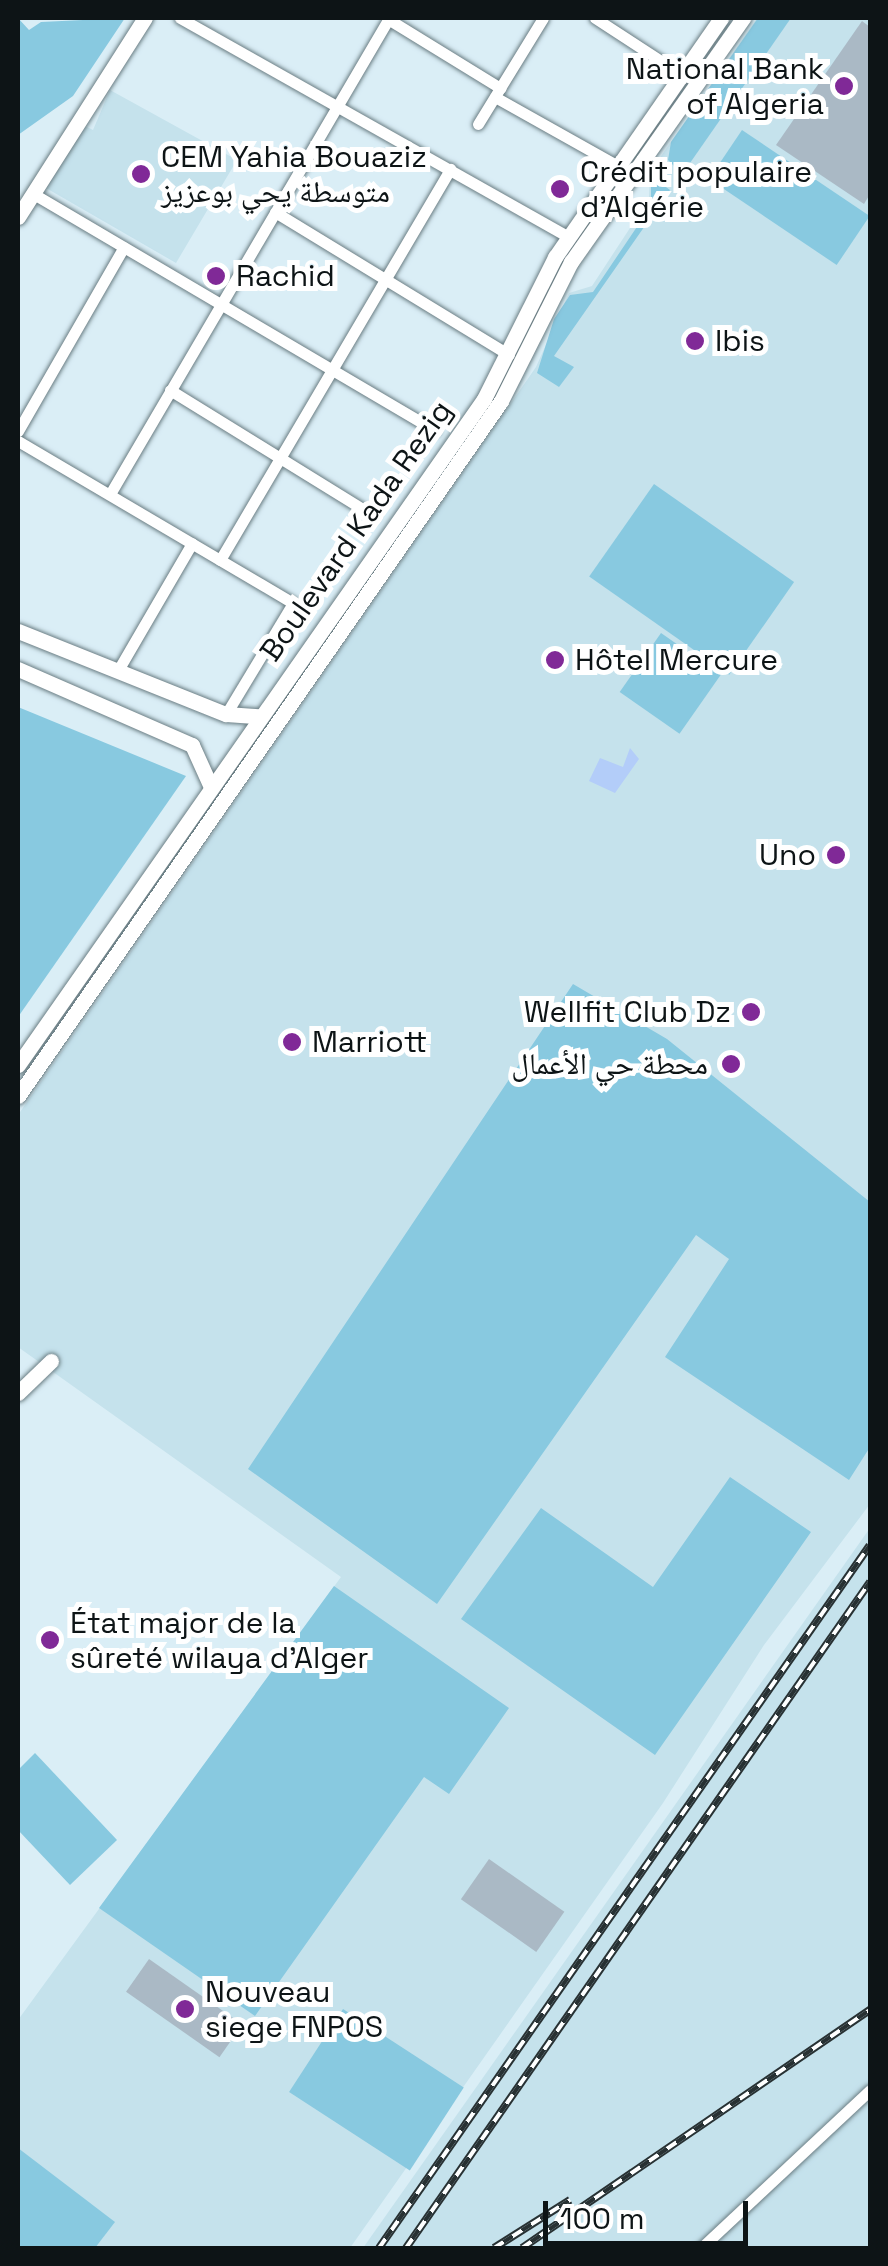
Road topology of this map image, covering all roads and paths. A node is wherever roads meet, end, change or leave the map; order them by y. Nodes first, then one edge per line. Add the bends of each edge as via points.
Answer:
1 (145, 18) edge
2 (180, 18) edge
3 (388, 18) edge
4 (543, 18) edge
5 (595, 18) edge
6 (721, 18) edge
7 (743, 18) edge
8 (681, 74) junction
9 (497, 92) junction
10 (336, 105) junction
11 (478, 124) dead end
12 (616, 165) junction
13 (450, 169) junction
14 (32, 193) junction
15 (274, 212) junction
16 (18, 217) edge
17 (568, 237) junction
18 (124, 248) junction
19 (384, 279) junction
20 (220, 304) junction
21 (509, 355) junction
22 (333, 371) junction
23 (170, 390) junction
24 (434, 430) dead end
25 (18, 431) edge
26 (18, 441) edge
27 (280, 459) junction
28 (110, 494) junction
29 (372, 516) dead end
30 (192, 543) junction
31 (220, 560) junction
32 (18, 632) edge
33 (18, 670) edge
34 (117, 672) junction
35 (226, 714) junction
36 (258, 716) junction
37 (210, 787) junction
38 (18, 1066) edge
39 (18, 1096) edge
40 (50, 1362) dead end
41 (18, 1393) edge
42 (870, 2090) edge
43 (701, 2248) edge

1 - 14 main road
2 - 10 street
3 - 9 street
3 - 10 street
4 - 9 street
5 - 8 street
6 - 8 main road, Boulevard Kada Rezig
7 - 39 main road, Boulevard Kada Rezig via 558,286 502,401
8 - 12 main road, Boulevard Kada Rezig
9 - 11 street
9 - 12 street
10 - 13 street
10 - 15 street
12 - 17 main road, Boulevard Kada Rezig
13 - 17 street
13 - 19 street
14 - 16 main road
14 - 18 street
15 - 19 street
15 - 20 street
17 - 21 main road, Boulevard Kada Rezig
18 - 20 street
18 - 25 street
19 - 21 street
19 - 22 street
20 - 22 street
20 - 23 street
21 - 36 main road, Boulevard Kada Rezig
22 - 24 street
22 - 27 street
23 - 27 street
23 - 28 street
26 - 28 street
27 - 29 street
27 - 31 street
28 - 30 street
30 - 31 street
30 - 34 street
31 - 35 street via 293,603
32 - 34 main road
33 - 37 main road via 192,745
34 - 35 main road
35 - 36 main road
36 - 37 main road, Boulevard Kada Rezig
37 - 38 main road, Boulevard Kada Rezig
40 - 41 main road
42 - 43 street

